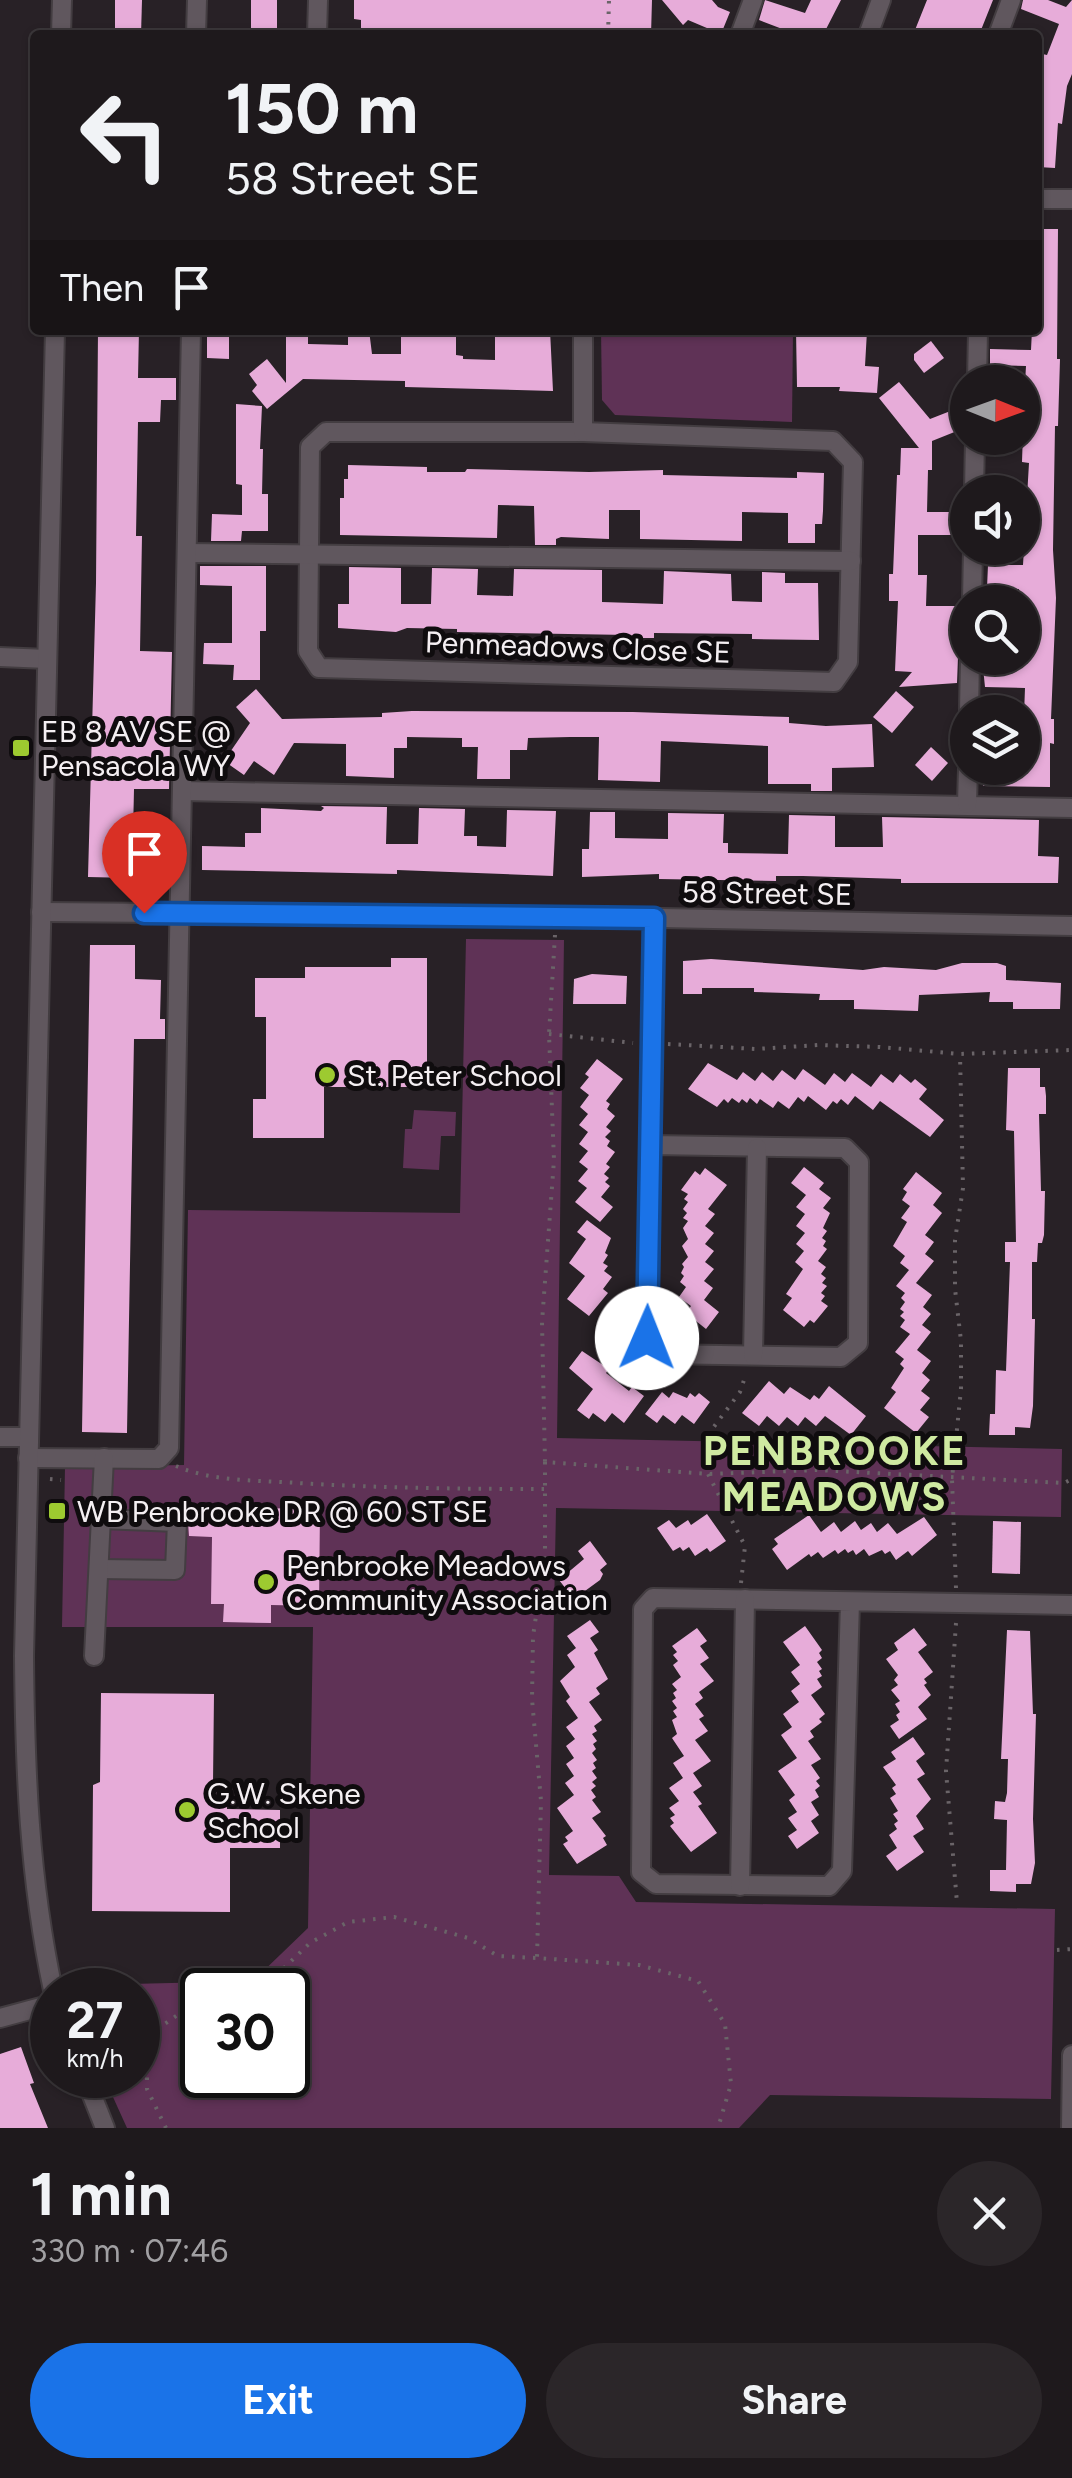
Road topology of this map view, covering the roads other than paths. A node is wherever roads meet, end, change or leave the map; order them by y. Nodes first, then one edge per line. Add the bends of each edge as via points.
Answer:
1 (62, 0) edge
2 (197, 0) edge
3 (318, 0) edge
4 (753, 0) edge
5 (881, 0) edge
6 (1011, 0) edge
7 (61, 30) edge
8 (196, 30) edge
9 (317, 30) edge
10 (742, 30) edge
11 (870, 30) edge
12 (1000, 30) edge
13 (1042, 199) edge
14 (1072, 199) edge
15 (56, 335) edge
16 (191, 335) edge
17 (584, 335) edge
18 (978, 335) edge
19 (977, 365) edge
20 (583, 432) junction
21 (187, 553) junction
22 (308, 554) junction
23 (851, 561) junction
24 (0, 657) edge
25 (47, 659) junction
26 (968, 785) edge
27 (182, 791) junction
28 (967, 804) junction
29 (1072, 808) edge
30 (41, 912) junction
31 (180, 914) junction
32 (654, 918) junction
33 (1072, 926) edge
34 (651, 1145) junction
35 (758, 1148) junction
36 (753, 1355) junction
37 (0, 1437) edge
38 (29, 1437) junction
39 (28, 1458) junction
40 (104, 1458) junction
41 (101, 1518) junction
42 (99, 1569) junction
43 (745, 1599) junction
44 (850, 1602) junction
45 (1072, 1605) edge
46 (94, 1656) dead end
47 (740, 1886) junction
48 (49, 1968) edge
49 (30, 2010) edge
50 (0, 2018) edge
51 (1072, 2055) edge
52 (93, 2098) edge
53 (105, 2128) edge
54 (1071, 2128) edge

1 - 7 street
2 - 8 street
3 - 9 street
4 - 10 street
5 - 11 street
6 - 12 street
13 - 14 street
15 - 25 street
16 - 21 street
17 - 20 street
18 - 19 street
20 - 22 street, Penmeadows Close SE via 326,432 310,448
20 - 23 street, Penmeadows Close SE via 834,441 853,462
21 - 22 street
21 - 27 street
22 - 23 street
22 - 23 street, Penmeadows Close SE via 308,651 319,668 834,682 848,662
24 - 25 street
25 - 30 street
26 - 28 street
27 - 28 street
27 - 31 street
28 - 29 street
30 - 31 street, 58 Street SE
30 - 38 street
31 - 32 street, 58 Street SE
31 - 40 street via 169,1448 159,1459
32 - 33 street, 58 Street SE
32 - 34 street
34 - 35 street
34 - 36 street via 647,1338 661,1354
35 - 36 street
35 - 36 street via 845,1148 859,1162 858,1343 841,1357
37 - 38 street
38 - 39 street
39 - 40 street
39 - 48 street via 26,1796
40 - 41 street
41 - 42 street
41 - 42 street via 177,1522 174,1570
42 - 46 street
43 - 44 street
43 - 47 street
43 - 47 street via 654,1598 642,1609 640,1872 656,1884
44 - 45 street
44 - 47 street via 842,1872 829,1886
49 - 50 street
51 - 54 street
52 - 53 street

